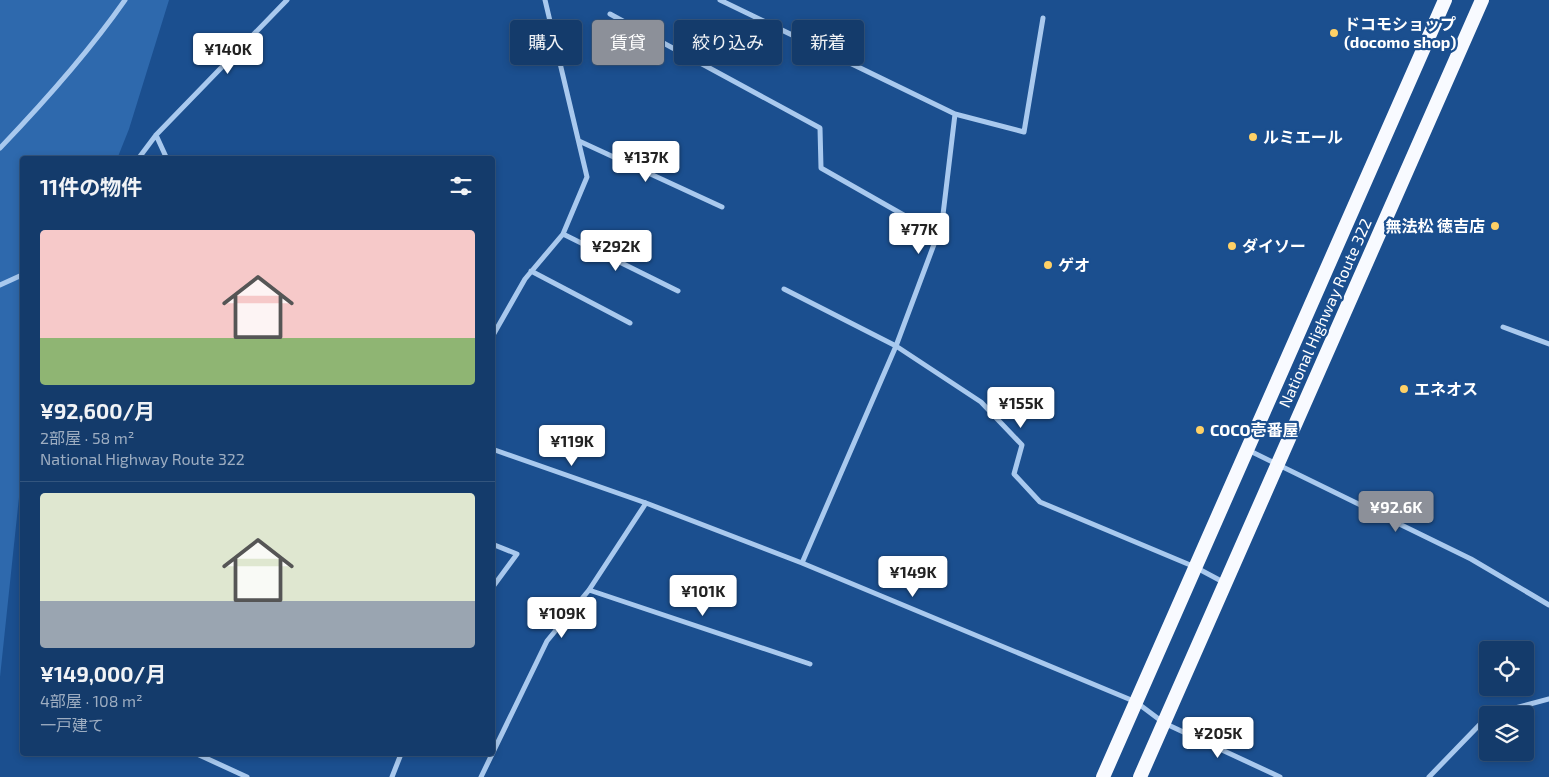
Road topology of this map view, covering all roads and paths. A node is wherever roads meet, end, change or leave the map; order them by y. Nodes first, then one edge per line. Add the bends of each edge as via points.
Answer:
1 (125, 0) edge
2 (287, 0) edge
3 (545, 0) edge
4 (720, 0) edge
5 (1445, 0) edge
6 (1482, 0) edge
7 (610, 14) dead end
8 (1043, 18) dead end
9 (955, 114) junction
10 (156, 135) junction
11 (579, 141) junction
12 (0, 148) edge
13 (140, 156) edge
14 (166, 156) edge
15 (722, 208) dead end
16 (563, 234) junction
17 (937, 234) junction
18 (531, 271) junction
19 (20, 276) edge
20 (0, 285) edge
21 (784, 289) dead end
22 (678, 291) dead end
23 (630, 323) dead end
24 (1503, 327) dead end
25 (495, 333) edge
26 (1549, 344) edge
27 (896, 346) junction
28 (495, 450) edge
29 (1248, 450) junction
30 (1278, 463) junction
31 (646, 503) junction
32 (495, 545) edge
33 (802, 563) junction
34 (1195, 567) junction
35 (1226, 583) junction
36 (495, 584) edge
37 (589, 590) junction
38 (1549, 605) edge
39 (810, 664) dead end
40 (1549, 699) edge
41 (1136, 702) junction
42 (1524, 706) edge
43 (1164, 723) junction
44 (1479, 725) edge
45 (495, 748) edge
46 (201, 756) edge
47 (400, 756) edge
48 (491, 756) edge
49 (248, 777) edge
50 (392, 777) edge
51 (481, 777) edge
52 (1104, 777) edge
53 (1140, 777) edge
54 (1280, 777) edge
55 (1429, 777) edge

1 - 12 street via 92,45
2 - 10 street
3 - 11 street
4 - 9 street
5 - 29 highway, National Highway Route 322
6 - 30 highway, National Highway Route 322
7 - 17 street via 820,128 822,168
8 - 9 street via 1024,132
9 - 17 street via 942,222
10 - 13 street
10 - 14 street
11 - 15 street
11 - 16 street via 587,177
16 - 18 street
16 - 22 street
17 - 27 street
18 - 23 street
18 - 25 street
19 - 20 street
21 - 27 street
24 - 26 street
27 - 33 street
27 - 34 street via 981,402 1022,445 1014,474 1040,502
28 - 31 street
29 - 30 street
29 - 34 highway, National Highway Route 322
30 - 35 highway, National Highway Route 322
30 - 38 street via 1472,559
31 - 33 street
31 - 37 street
32 - 36 street via 517,554
33 - 41 street
34 - 35 street
34 - 41 highway, National Highway Route 322
35 - 43 highway, National Highway Route 322
37 - 39 street
37 - 45 street via 547,641
40 - 42 street
41 - 43 street
41 - 52 highway, National Highway Route 322
43 - 53 highway, National Highway Route 322
43 - 54 street
44 - 55 street
46 - 49 street
47 - 50 street
48 - 51 street

